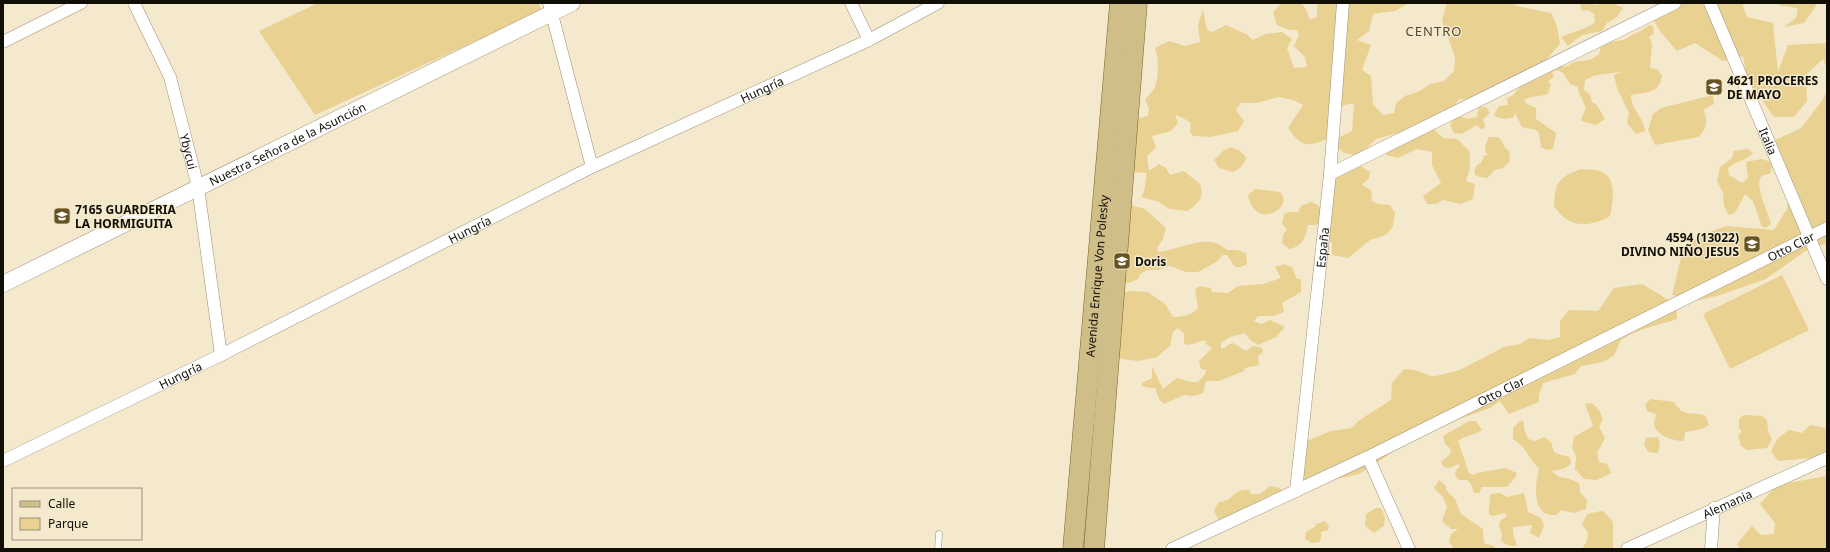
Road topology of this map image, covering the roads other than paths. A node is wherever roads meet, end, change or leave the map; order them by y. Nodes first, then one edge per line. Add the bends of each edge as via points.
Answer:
1 (81, 3) edge
2 (134, 3) edge
3 (572, 3) edge
4 (851, 3) edge
5 (938, 3) edge
6 (1120, 3) edge
7 (1137, 3) edge
8 (1343, 3) edge
9 (1675, 3) edge
10 (1710, 3) edge
11 (550, 8) edge
12 (869, 40) junction
13 (3, 42) edge
14 (592, 167) junction
15 (1330, 174) junction
16 (198, 187) junction
17 (1827, 228) edge
18 (1808, 237) junction
19 (1827, 279) edge
20 (3, 284) edge
21 (221, 355) junction
22 (1368, 457) junction
23 (1827, 458) edge
24 (3, 461) edge
25 (1296, 491) junction
26 (1714, 508) junction
27 (939, 534) dead end
28 (938, 549) edge
29 (1073, 549) edge
30 (1094, 549) edge
31 (1172, 549) edge
32 (1409, 549) edge
33 (1627, 549) edge
34 (1711, 549) edge

1 - 13 street
2 - 16 street, Ybycui via 170,77
3 - 11 street, Nuestra Señora de la Asunción
4 - 12 street
5 - 12 street, Hungría
6 - 29 main road, Avenida Enrique Von Polesky
7 - 30 main road, Avenida Enrique Von Polesky
8 - 15 street, España
9 - 15 street
10 - 18 street, Italia
11 - 14 street
11 - 16 street, Nuestra Señora de la Asunción
12 - 14 street, Hungría
14 - 21 street, Hungría
15 - 25 street, España
16 - 20 street, Nuestra Señora de la Asunción
16 - 21 street, Ybycui
17 - 18 street, Otto Clar
18 - 19 street, Italia
18 - 22 street, Otto Clar
21 - 24 street, Hungría
22 - 25 street, Otto Clar
22 - 32 street
23 - 26 street, Alemania
25 - 31 street, Otto Clar
26 - 33 street, Alemania
26 - 34 street
27 - 28 lane

